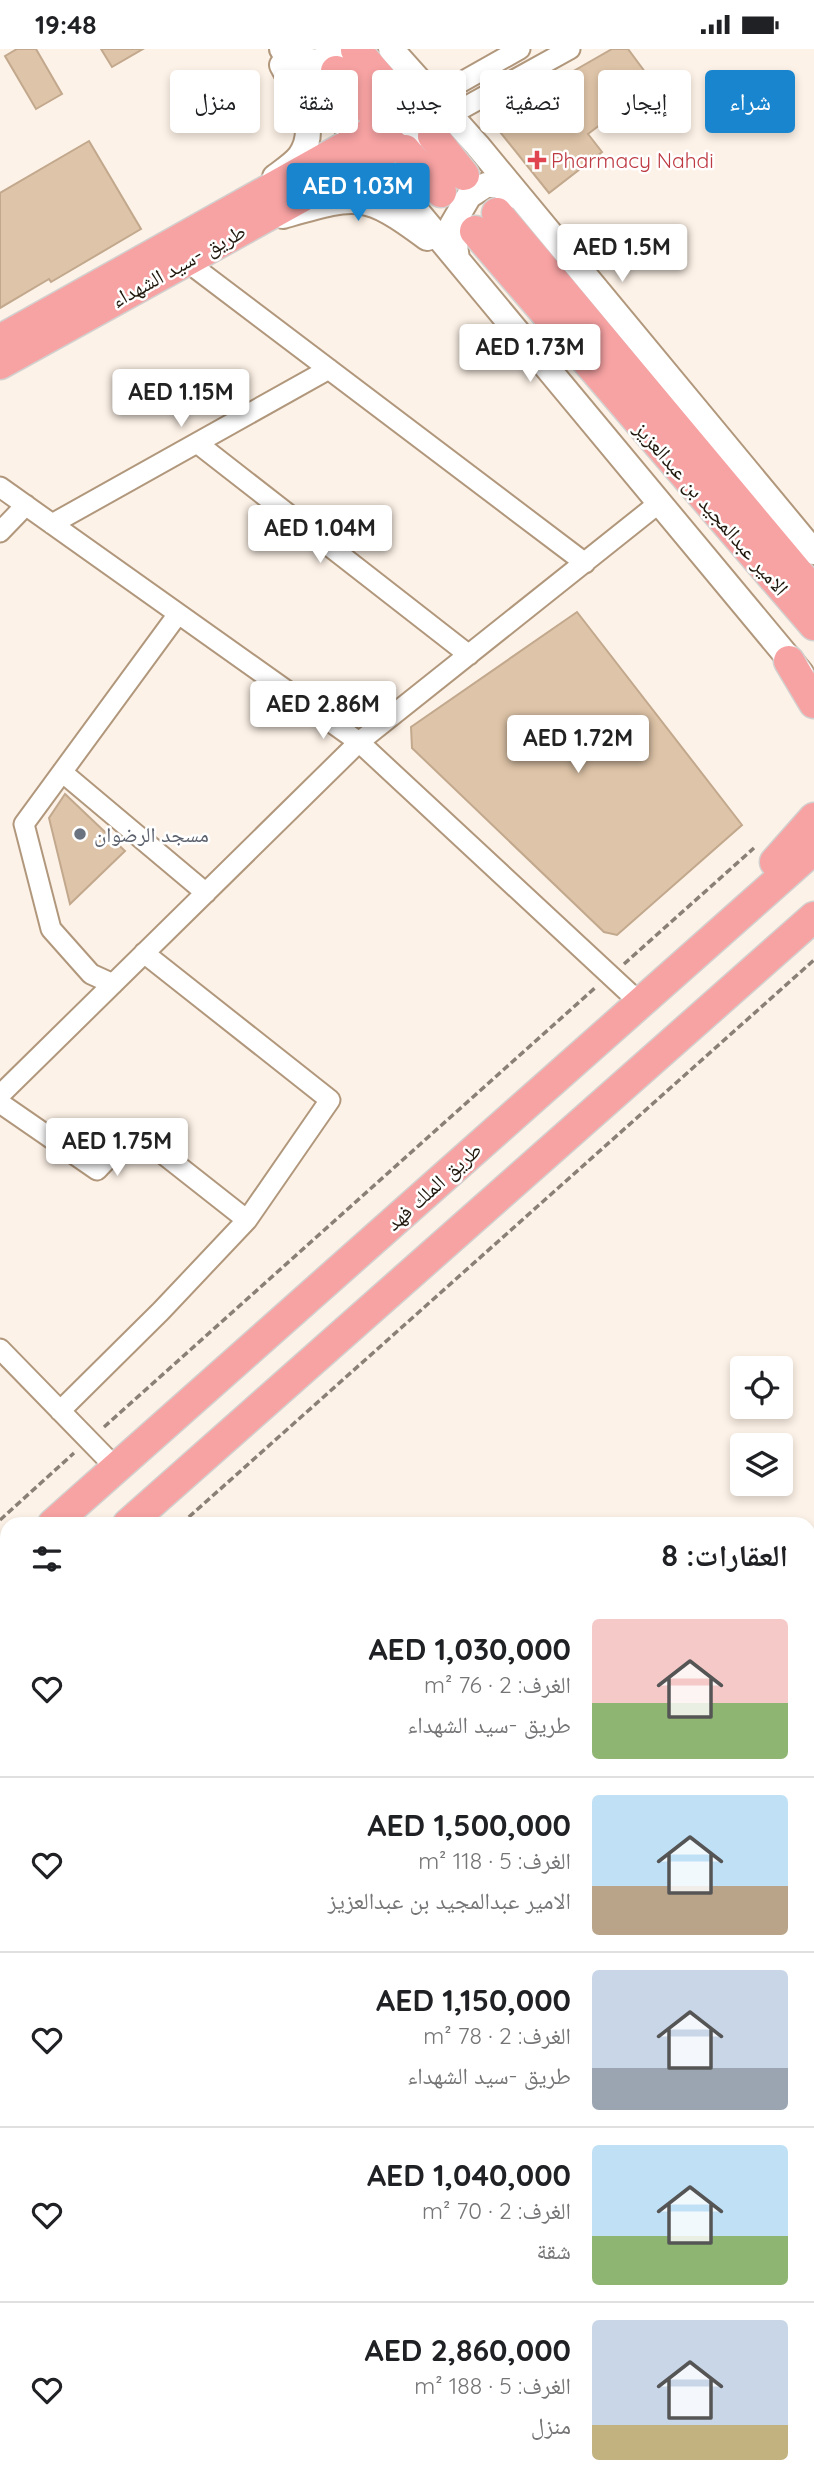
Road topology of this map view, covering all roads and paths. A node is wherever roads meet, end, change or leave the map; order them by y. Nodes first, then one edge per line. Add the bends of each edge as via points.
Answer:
1 (273, 49) edge
2 (282, 49) edge
3 (391, 49) edge
4 (520, 49) edge
5 (570, 49) edge
6 (343, 57) edge
7 (409, 70) edge
8 (372, 78) edge
9 (466, 92) edge
10 (466, 100) edge
11 (393, 133) edge
12 (450, 133) edge
13 (455, 133) edge
14 (379, 139) junction
15 (464, 174) dead end
16 (440, 192) dead end
17 (248, 214) junction
18 (498, 215) junction
19 (457, 260) junction
20 (186, 261) junction
21 (0, 340) edge
22 (0, 364) edge
23 (329, 369) junction
24 (197, 443) junction
25 (0, 487) edge
26 (659, 503) junction
27 (26, 505) junction
28 (52, 524) junction
29 (0, 532) edge
30 (814, 552) edge
31 (585, 563) junction
32 (814, 592) edge
33 (178, 614) junction
34 (814, 625) edge
35 (468, 655) junction
36 (802, 669) edge
37 (814, 686) edge
38 (814, 703) edge
39 (359, 742) junction
40 (62, 772) junction
41 (814, 818) edge
42 (761, 842) dead end
43 (814, 849) edge
44 (206, 893) junction
45 (814, 917) edge
46 (814, 932) edge
47 (144, 953) junction
48 (692, 957) junction
49 (814, 960) edge
50 (610, 975) junction
51 (113, 984) junction
52 (724, 998) junction
53 (640, 1003) junction
54 (0, 1095) edge
55 (0, 1103) edge
56 (247, 1220) junction
57 (0, 1349) edge
58 (60, 1411) junction
59 (89, 1440) junction
60 (116, 1468) junction
61 (3, 1517) edge
62 (61, 1517) edge
63 (136, 1517) edge
64 (189, 1517) edge

1 - 17 street via 309,120 306,145
2 - 6 street via 318,62
2 - 14 street
3 - 7 street
4 - 9 street
5 - 10 street
6 - 8 main road
6 - 14 main road
11 - 14 street
12 - 15 main road
13 - 18 street
14 - 16 main road
14 - 17 main road, طريق -سيد الشهداء
14 - 19 street
17 - 19 street via 364,200 386,209
17 - 20 main road, طريق -سيد الشهداء
17 - 21 main road, طريق -سيد الشهداء
18 - 19 street via 498,185 486,185 469,196 452,225
18 - 30 street
18 - 32 main road, الامير عبدالمجيد بن عبدالعزيز
18 - 34 main road, الامير عبدالمجيد بن عبدالعزيز
19 - 26 street
20 - 22 main road, طريق -سيد الشهداء
20 - 23 street
23 - 24 street
23 - 31 street
24 - 28 street
24 - 35 street
25 - 27 street
26 - 31 street
26 - 36 street
27 - 28 street
27 - 29 street
28 - 33 street
31 - 35 street
33 - 39 street
33 - 40 street
35 - 39 street
36 - 37 street
36 - 38 main road
39 - 44 street
39 - 50 street
40 - 44 street
40 - 51 street via 24,824 51,929 92,974
41 - 48 main road
42 - 50 path
43 - 48 main road, طريق الملك فهد
44 - 47 street
45 - 52 main road
46 - 52 main road
47 - 51 street
47 - 56 street via 330,1100
48 - 53 main road, طريق الملك فهد
49 - 64 path
50 - 53 street
50 - 59 path
51 - 54 street
52 - 63 main road
53 - 60 main road, طريق الملك فهد
55 - 56 street via 97,1170 134,1131
56 - 58 street
57 - 58 street
58 - 59 street
59 - 60 street
59 - 61 path
60 - 62 main road, طريق الملك فهد

